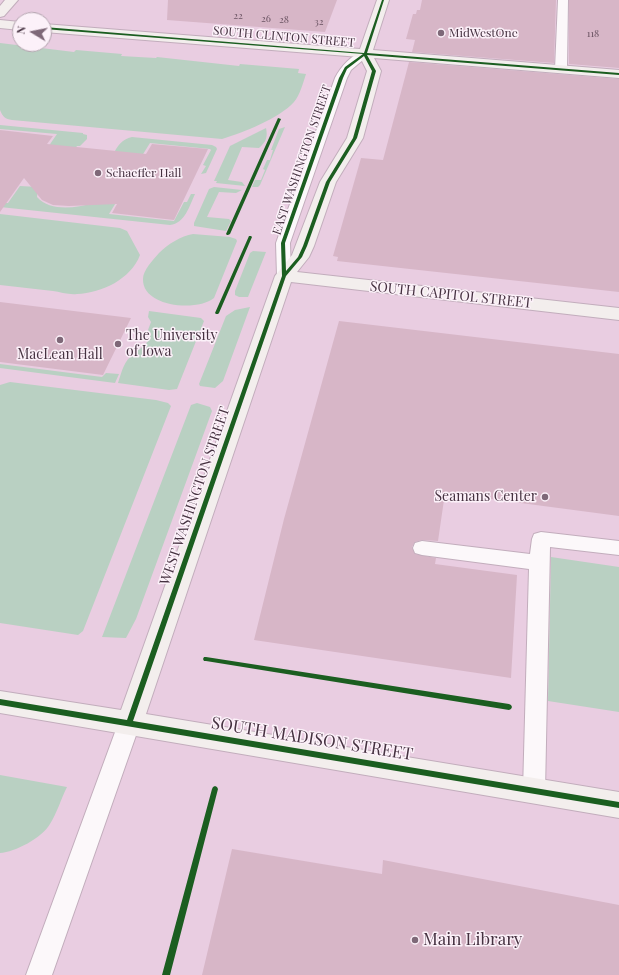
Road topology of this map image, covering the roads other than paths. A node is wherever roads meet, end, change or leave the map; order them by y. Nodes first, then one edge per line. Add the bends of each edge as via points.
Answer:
1 (12, 0) edge
2 (383, 0) edge
3 (563, 0) edge
4 (0, 13) edge
5 (0, 24) edge
6 (12, 25) edge
7 (52, 29) edge
8 (365, 54) junction
9 (561, 69) junction
10 (619, 74) edge
11 (284, 276) junction
12 (619, 314) edge
13 (422, 548) dead end
14 (619, 548) edge
15 (539, 563) junction
16 (0, 702) edge
17 (129, 724) junction
18 (534, 790) junction
19 (619, 805) edge
20 (40, 975) edge

1 - 4 street
2 - 8 street
3 - 9 lane
5 - 6 street
7 - 8 street, SOUTH CLINTON STREET
8 - 9 street, SOUTH CLINTON STREET
8 - 11 lane, EAST WASHINGTON STREET via 346,68 341,78 283,243
8 - 11 street via 374,71 355,138 328,182 300,257
9 - 10 street, SOUTH CLINTON STREET
11 - 12 street, SOUTH CAPITOL STREET
11 - 17 street, WEST WASHINGTON STREET
13 - 15 lane
14 - 15 lane via 541,539
15 - 18 lane
16 - 17 street, SOUTH MADISON STREET
17 - 18 street, SOUTH MADISON STREET
17 - 20 lane
18 - 19 street, SOUTH MADISON STREET

